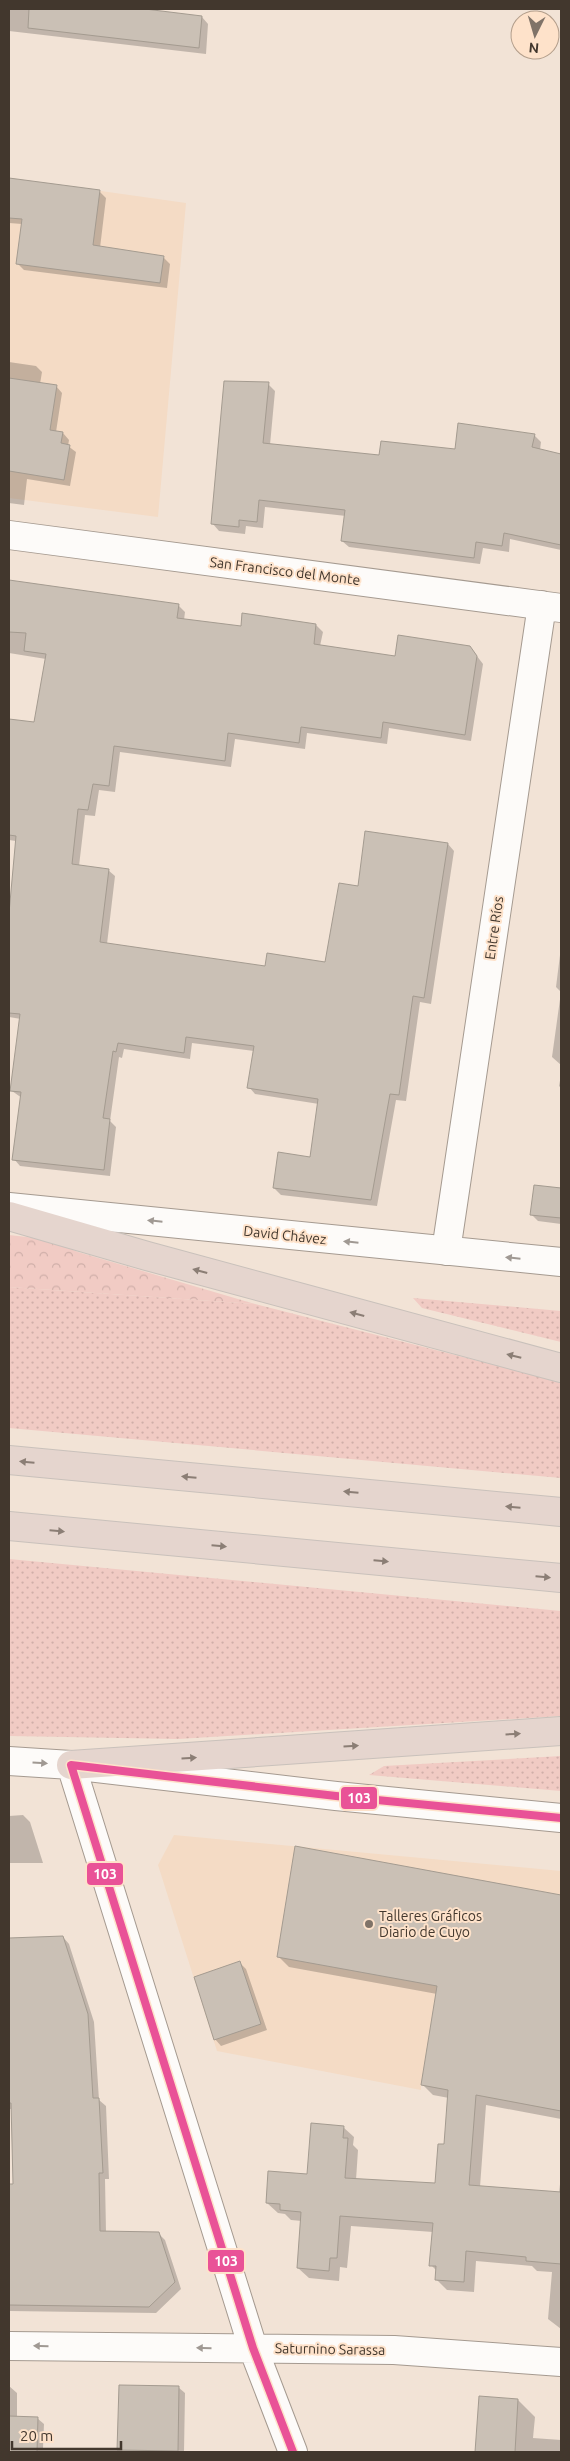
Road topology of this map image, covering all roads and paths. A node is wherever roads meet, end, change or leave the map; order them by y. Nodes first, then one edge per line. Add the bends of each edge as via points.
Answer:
1 (9, 535) edge
2 (552, 606) edge
3 (9, 1207) edge
4 (9, 1216) edge
5 (446, 1251) junction
6 (561, 1262) edge
7 (561, 1368) edge
8 (9, 1460) edge
9 (561, 1512) edge
10 (9, 1526) edge
11 (561, 1578) edge
12 (561, 1731) edge
13 (9, 1761) edge
14 (71, 1766) junction
15 (561, 1818) edge
16 (9, 2346) edge
17 (253, 2348) junction
18 (561, 2362) edge
19 (293, 2452) edge

1 - 2 street, San Francisco del Monte
2 - 5 street, Entre Ríos
5 -> 3 street, David Chávez
7 -> 4 highway
6 -> 5 street, David Chávez
9 -> 8 highway
10 -> 11 highway
14 -> 12 highway
13 -> 14 street
14 - 15 street
14 - 17 street
17 -> 16 street, Saturnino Sarassa
17 - 18 street, Saturnino Sarassa via 394,2350
17 - 19 street

